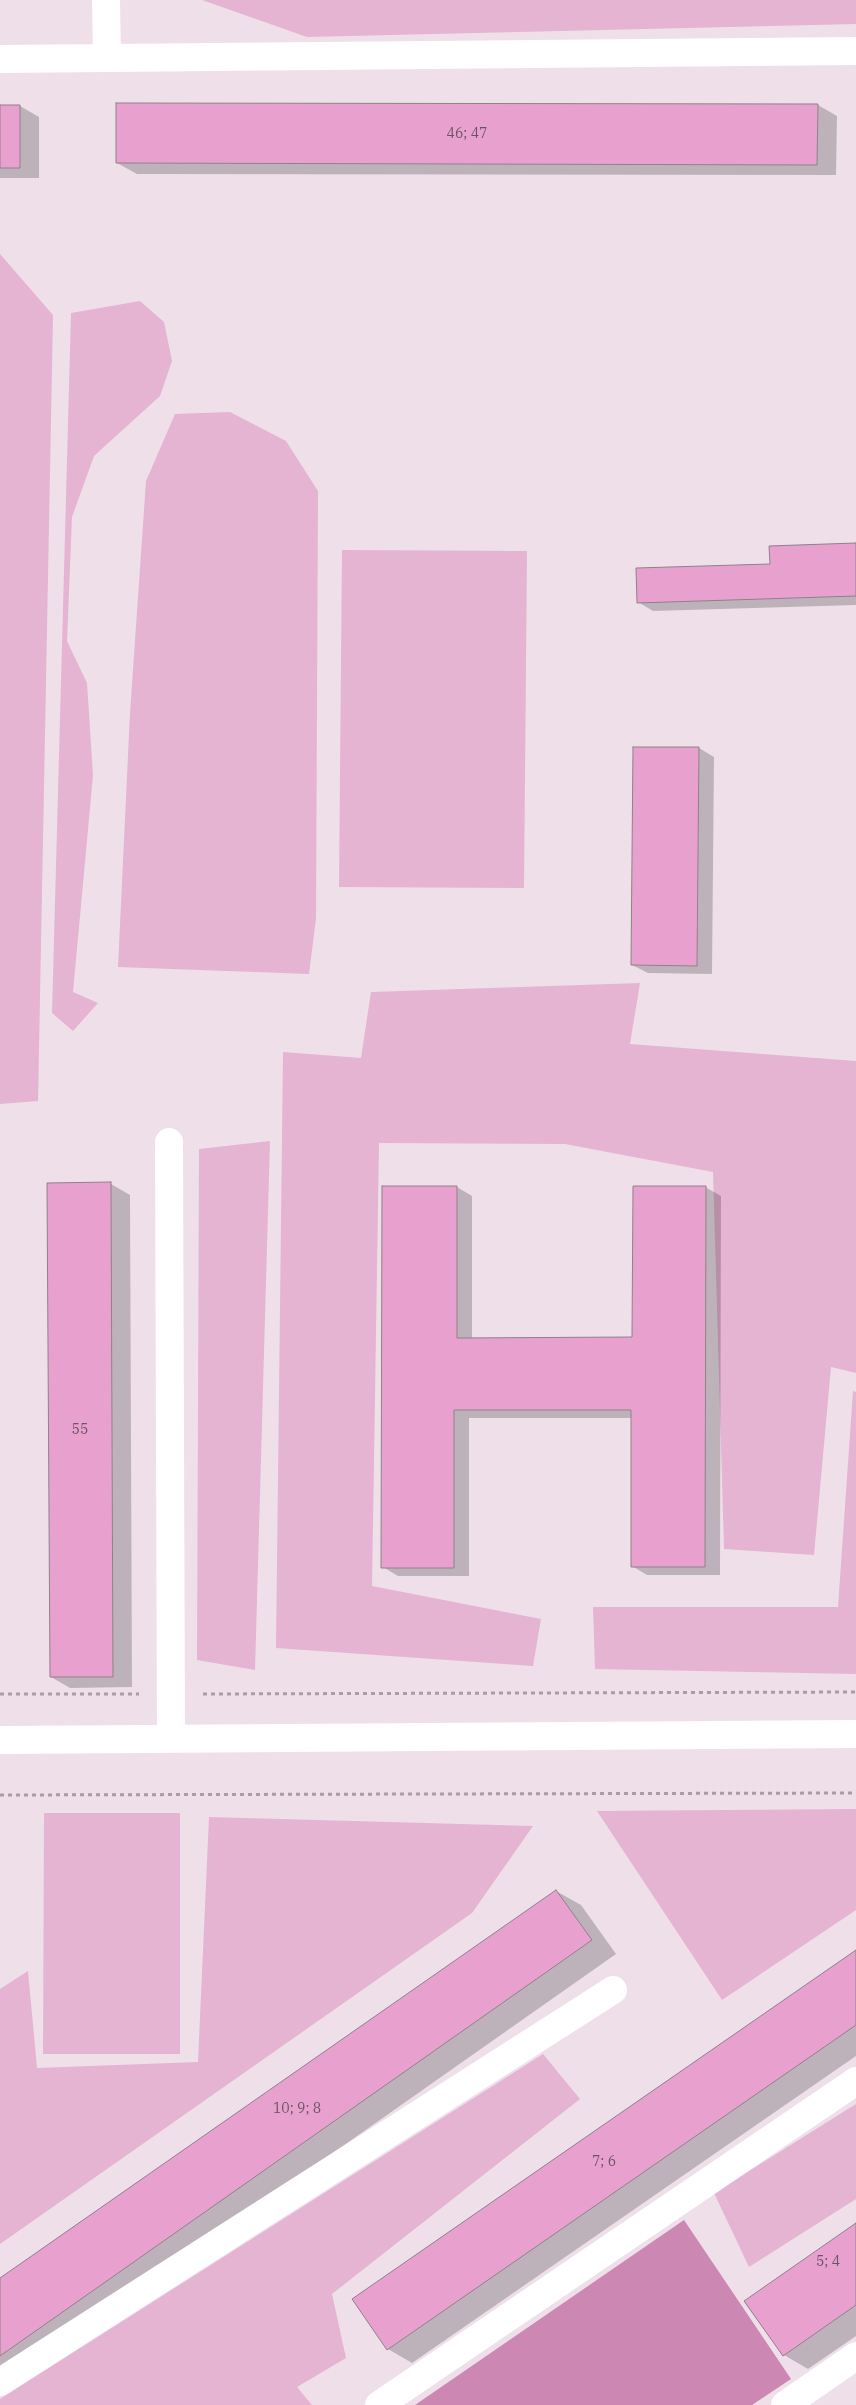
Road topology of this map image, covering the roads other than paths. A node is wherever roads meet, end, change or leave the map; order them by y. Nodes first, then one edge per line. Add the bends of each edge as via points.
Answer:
1 (106, 0) edge
2 (856, 51) edge
3 (107, 58) junction
4 (0, 59) edge
5 (169, 1142) dead end
6 (856, 1734) edge
7 (171, 1739) junction
8 (0, 1740) edge
9 (613, 1990) dead end
10 (856, 2081) edge
11 (856, 2356) edge
12 (0, 2382) edge
13 (379, 2405) edge
14 (785, 2405) edge

1 - 3 street
2 - 3 street
3 - 4 street
5 - 7 street
6 - 7 street
7 - 8 street
9 - 12 street
10 - 13 street
11 - 14 street

